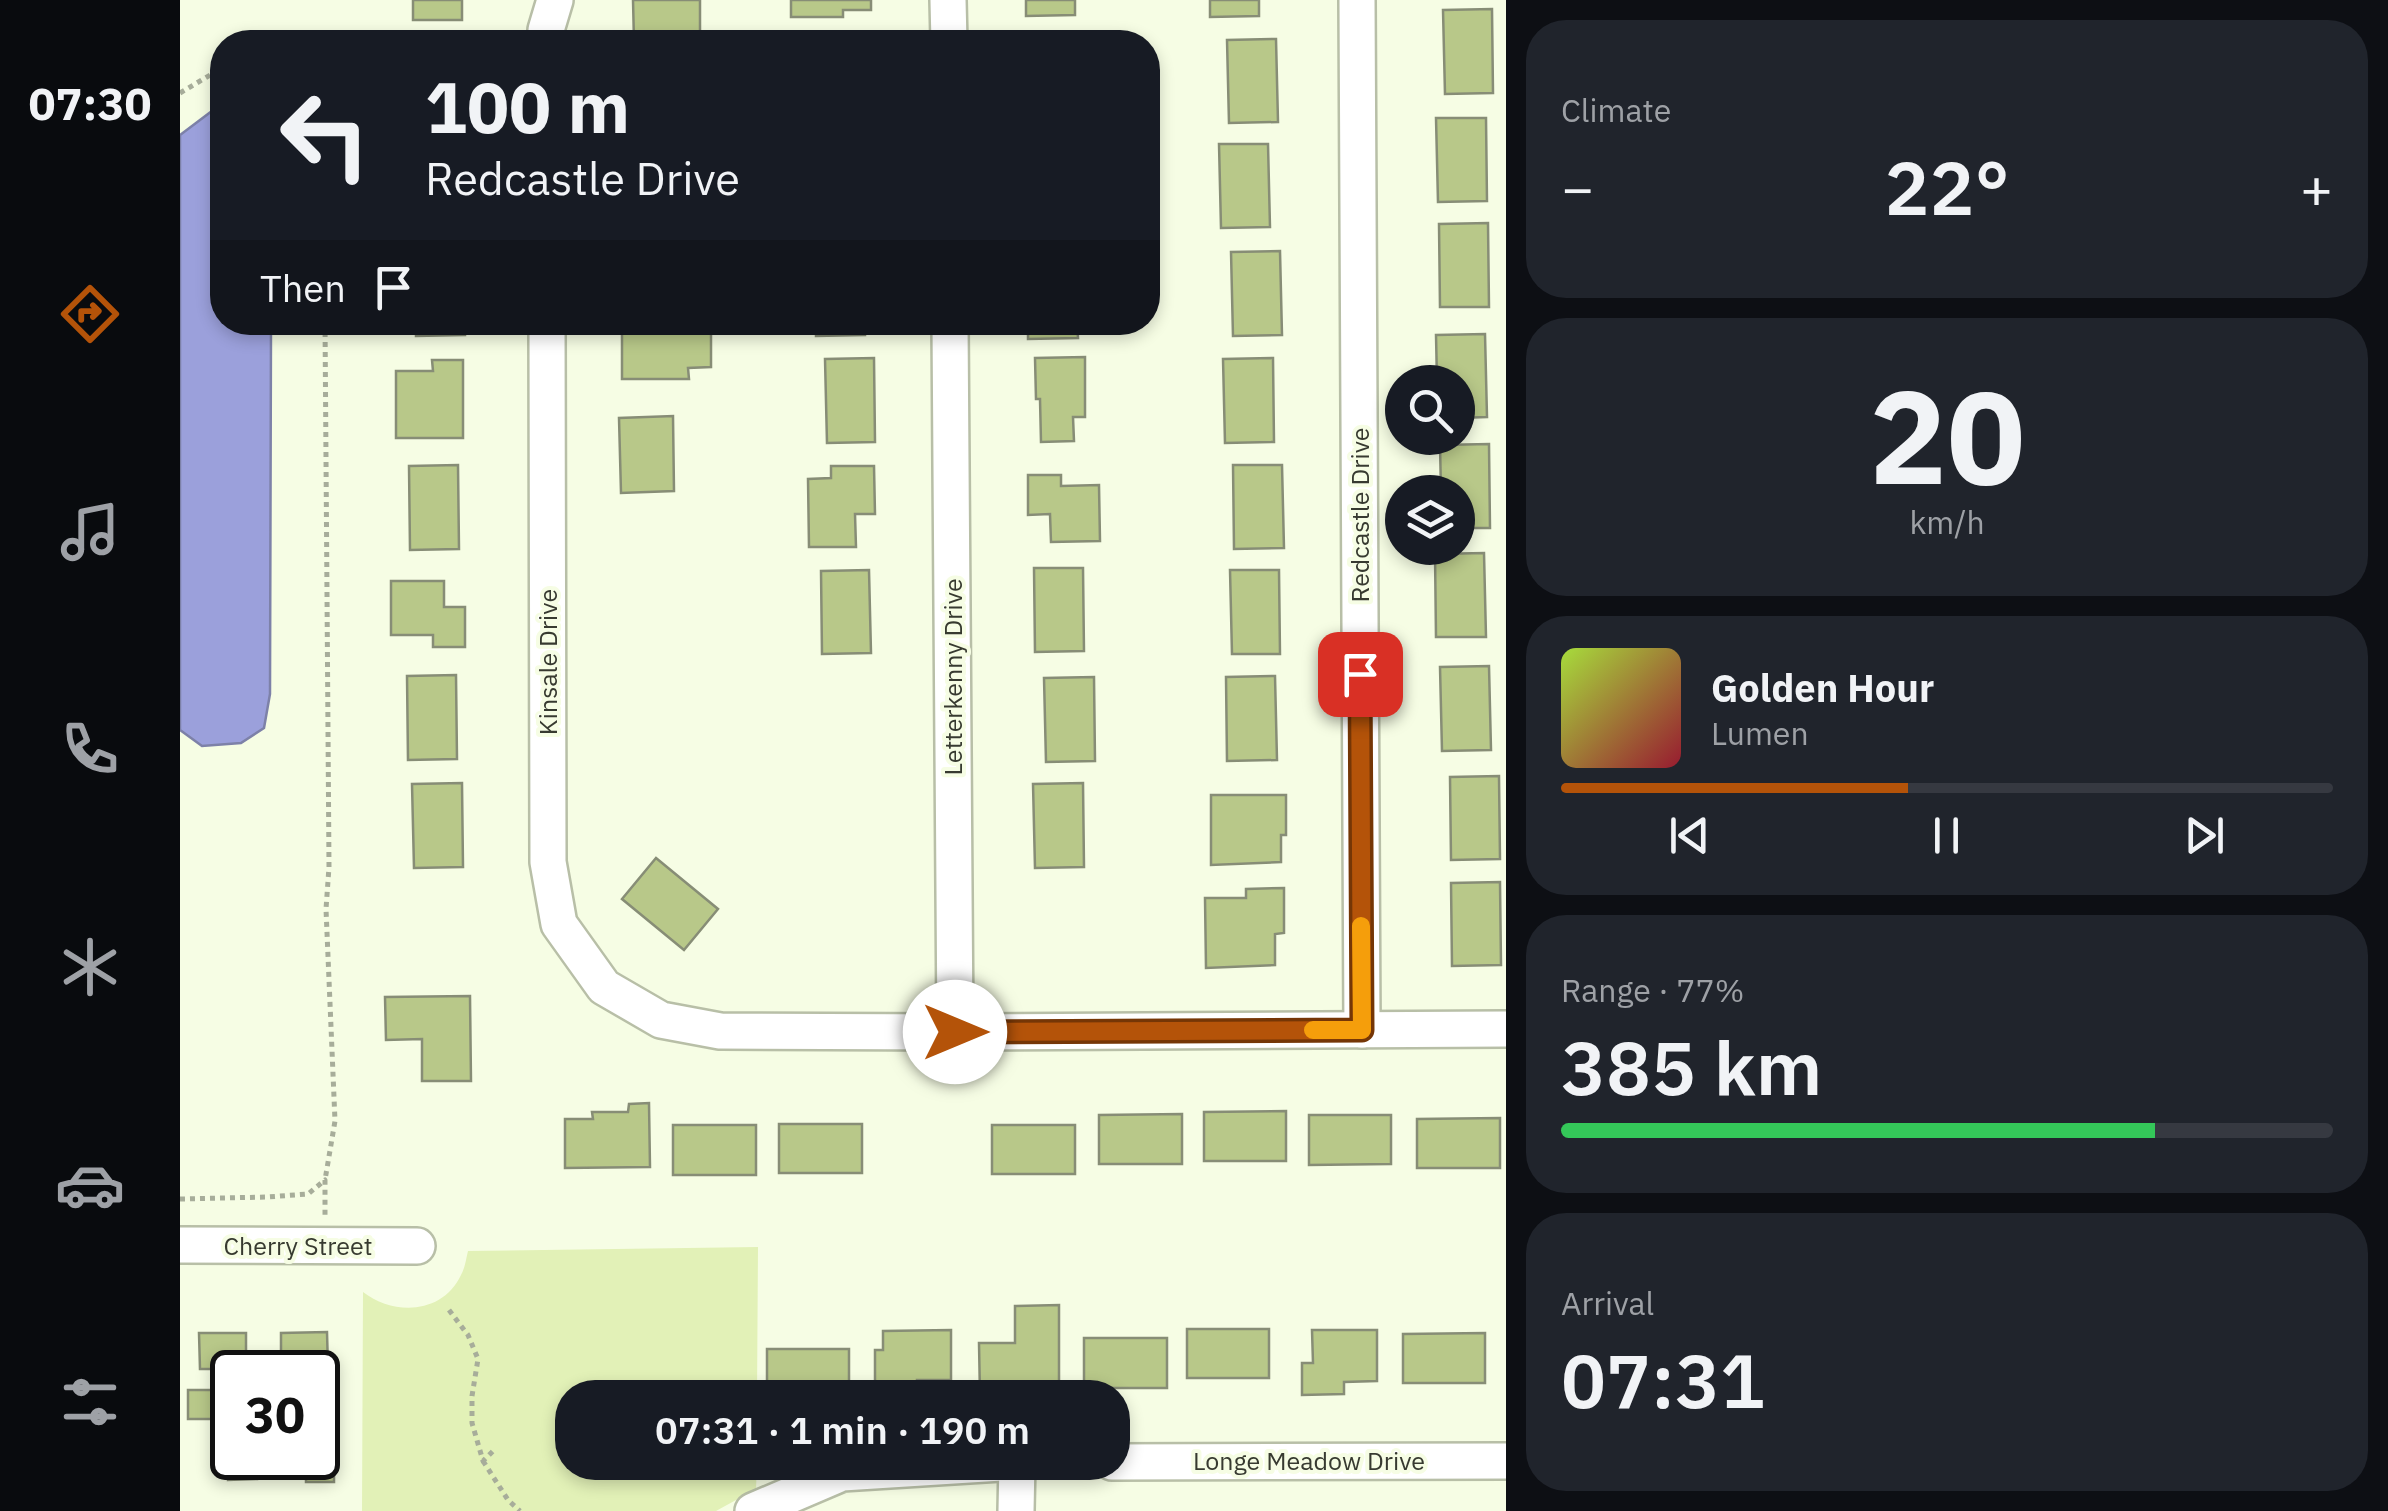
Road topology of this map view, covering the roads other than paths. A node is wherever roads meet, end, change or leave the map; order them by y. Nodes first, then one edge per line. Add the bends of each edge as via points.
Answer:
1 (555, 0) edge
2 (948, 0) edge
3 (1357, 0) edge
4 (546, 30) edge
5 (949, 30) edge
6 (547, 335) edge
7 (950, 335) edge
8 (1506, 1029) edge
9 (1362, 1030) junction
10 (955, 1032) junction
11 (180, 1245) edge
12 (417, 1246) dead end
13 (1506, 1460) edge
14 (1130, 1462) edge
15 (826, 1480) edge
16 (1017, 1480) edge
17 (753, 1511) edge
18 (1016, 1511) edge

1 - 4 street
2 - 5 street
3 - 9 street, Redcastle Drive
6 - 10 street, Kinsale Drive via 548,862 559,924 604,986 660,1020 720,1031
7 - 10 street, Letterkenny Drive
8 - 9 street
9 - 10 street
11 - 12 street, Cherry Street
13 - 14 street, Longe Meadow Drive
15 - 17 street
16 - 18 street

